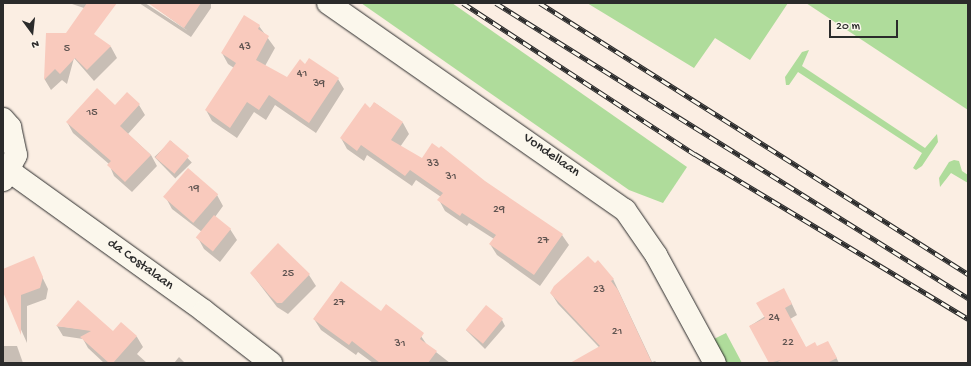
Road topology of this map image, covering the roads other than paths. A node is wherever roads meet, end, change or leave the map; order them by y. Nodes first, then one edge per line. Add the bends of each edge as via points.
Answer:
1 (328, 3) edge
2 (3, 119) edge
3 (6, 175) edge
4 (271, 363) edge
5 (715, 363) edge

1 - 5 street, Vondellaan via 625,210 656,255
2 - 3 street via 10,127 16,155
3 - 4 street, da Costalaan via 204,311

